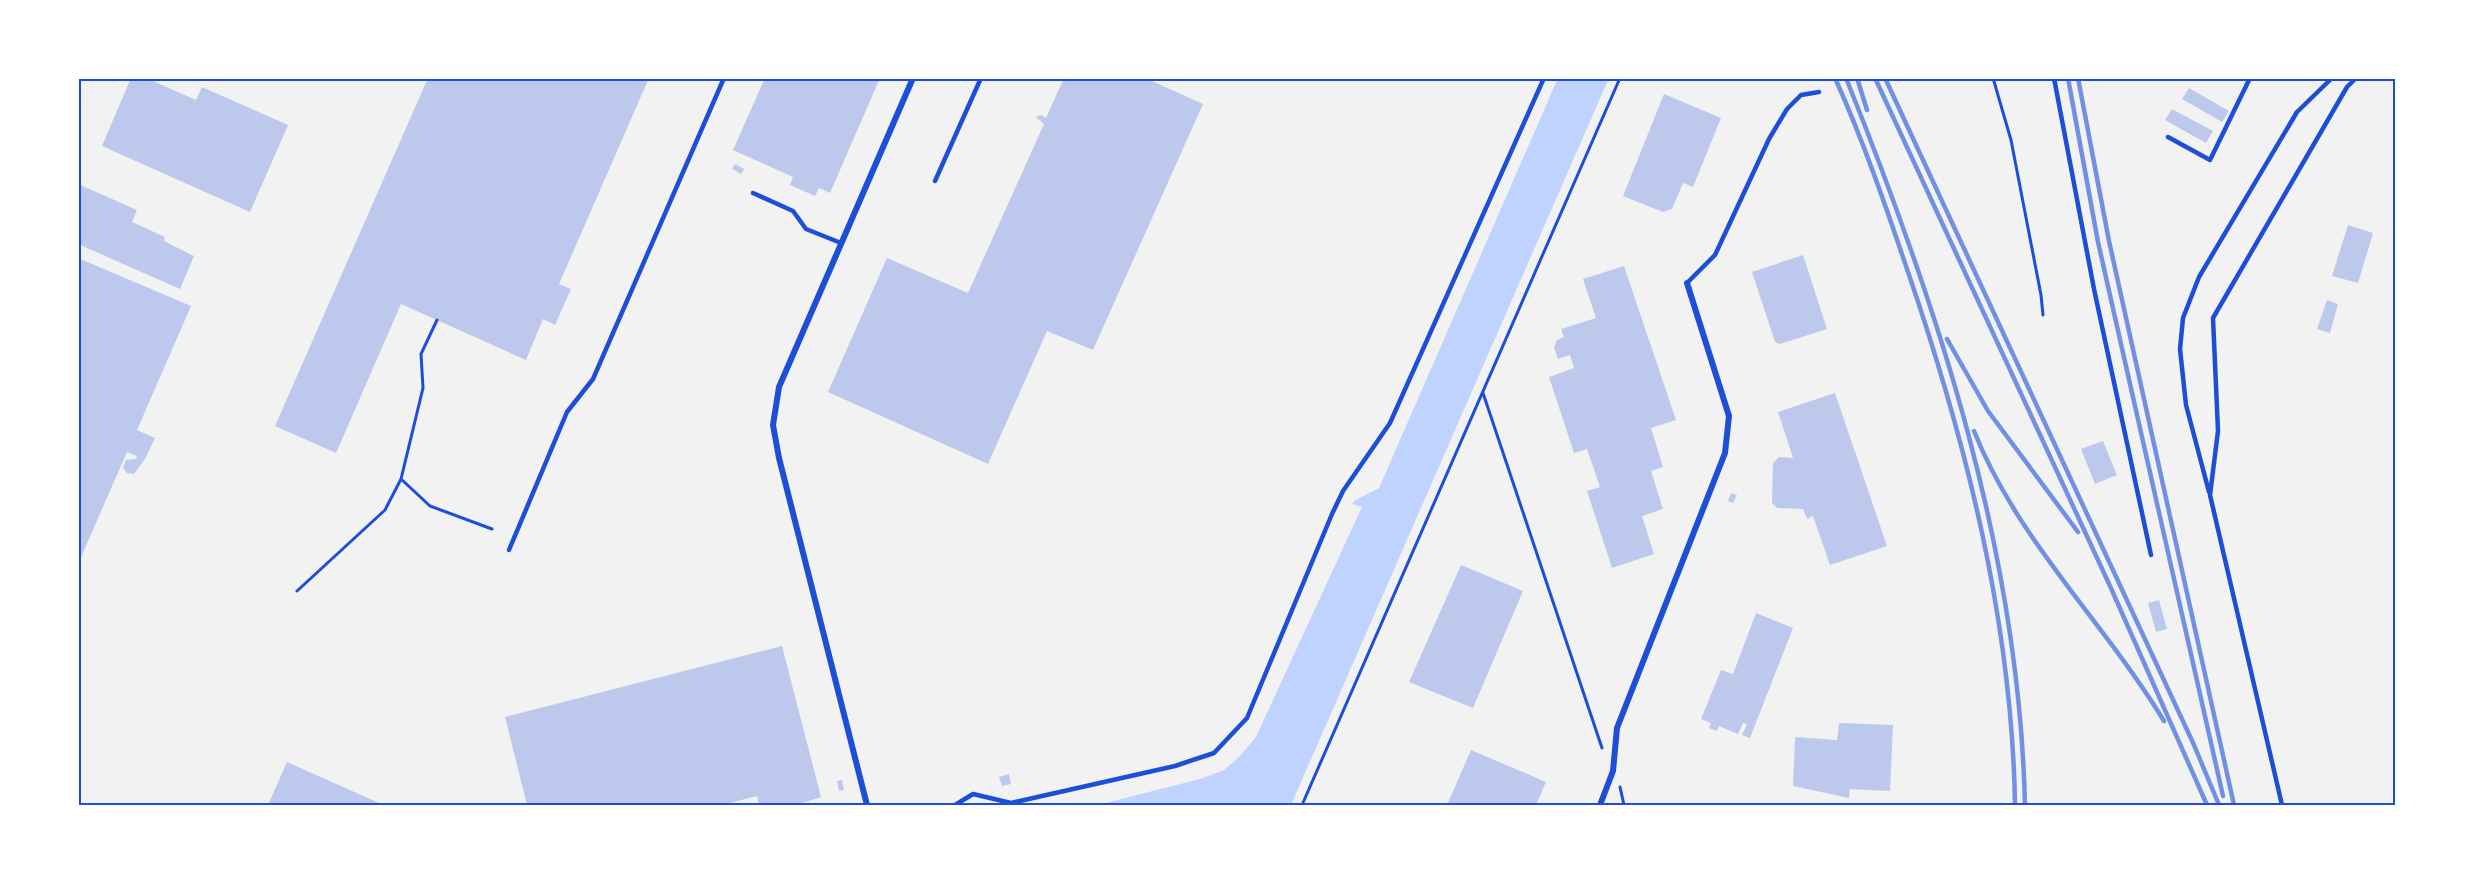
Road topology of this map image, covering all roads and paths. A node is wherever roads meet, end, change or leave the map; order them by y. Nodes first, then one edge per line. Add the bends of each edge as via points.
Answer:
1 (724, 78) edge
2 (913, 78) edge
3 (981, 78) edge
4 (1544, 78) edge
5 (1620, 78) edge
6 (1993, 78) edge
7 (2054, 78) edge
8 (2250, 78) edge
9 (2332, 78) edge
10 (2356, 78) edge
11 (1819, 93) dead end
12 (2168, 137) dead end
13 (935, 181) dead end
14 (753, 193) dead end
15 (841, 243) junction
16 (1687, 283) joint
17 (2043, 315) dead end
18 (437, 320) dead end
19 (1483, 393) junction
20 (401, 478) junction
21 (2210, 495) junction
22 (492, 529) dead end
23 (509, 550) dead end
24 (2151, 555) dead end
25 (297, 591) dead end
26 (1603, 750) dead end
27 (1008, 804) edge
28 (867, 805) edge
29 (955, 805) edge
30 (1302, 805) edge
31 (1600, 805) edge
32 (2282, 805) edge

1 - 23 lane via 593,379 567,412
2 - 15 street
3 - 13 lane
4 - 27 lane via 1390,423 1343,491 1332,514 1247,718 1214,753 1175,766
5 - 19 path
6 - 17 path via 2011,140
7 - 24 lane via 2094,290
8 - 12 lane via 2210,160
9 - 21 lane via 2297,112 2199,277 2183,318 2180,349 2186,405
10 - 21 lane via 2347,87 2212,318 2218,430
11 - 16 lane via 1801,94 1787,109 1768,139 1715,255
14 - 15 lane via 793,211 806,229
15 - 28 street via 779,387 773,425
16 - 31 street via 1729,416 1725,453 1617,728 1613,771
18 - 20 path via 421,354 423,388
19 - 26 path
19 - 30 path
20 - 22 path via 430,506
20 - 25 path via 385,510
21 - 32 lane
27 - 29 lane via 973,794

